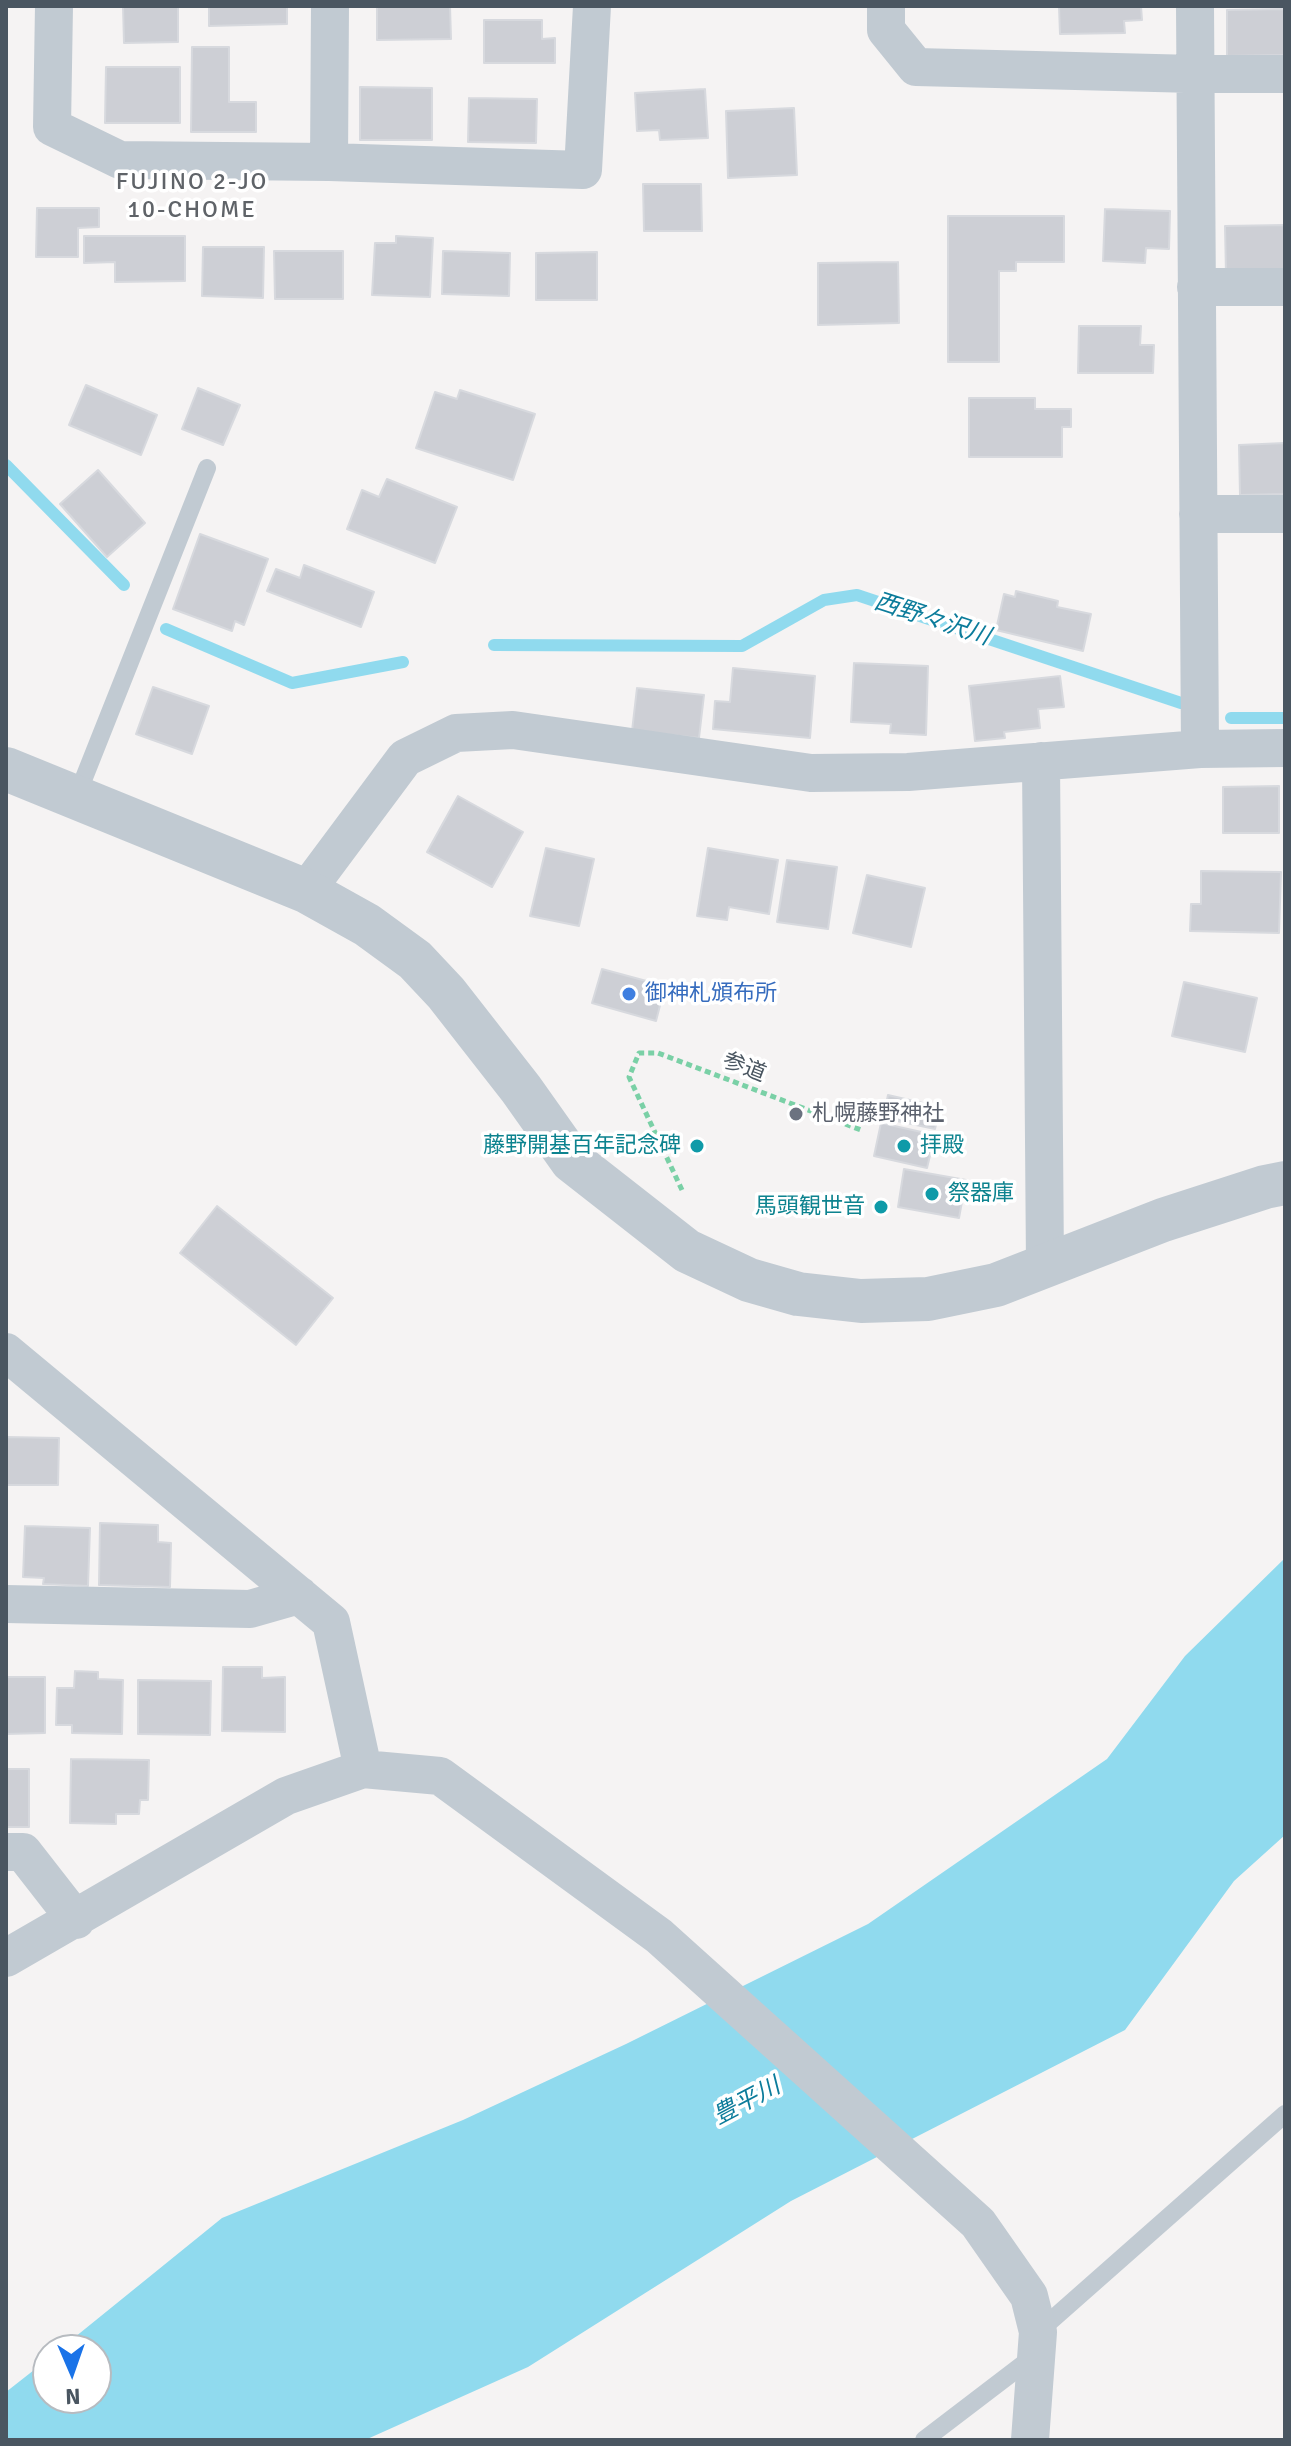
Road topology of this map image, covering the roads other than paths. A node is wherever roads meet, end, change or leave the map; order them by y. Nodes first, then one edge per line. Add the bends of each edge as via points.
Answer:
1 (54, 6) edge
2 (330, 6) edge
3 (592, 6) edge
4 (886, 6) edge
5 (1195, 6) edge
6 (1195, 74) junction
7 (1285, 74) edge
8 (329, 162) junction
9 (1196, 287) junction
10 (1285, 287) edge
11 (207, 468) dead end
12 (1198, 514) junction
13 (1285, 514) edge
14 (1285, 748) edge
15 (1200, 749) junction
16 (1041, 761) junction
17 (6, 769) edge
18 (76, 798) junction
19 (306, 891) junction
20 (1285, 1183) edge
21 (1045, 1266) junction
22 (6, 1352) edge
23 (299, 1595) junction
24 (6, 1604) edge
25 (363, 1769) junction
26 (6, 1852) edge
27 (76, 1920) junction
28 (6, 1958) edge
29 (1285, 2114) edge
30 (1037, 2343) junction
31 (924, 2440) edge
32 (1030, 2440) edge

1 - 8 street via 52,127 120,160
2 - 8 street
3 - 8 street via 583,170
4 - 6 street via 886,30 916,67
5 - 6 street
6 - 7 street
6 - 9 street
9 - 10 street
9 - 12 street
11 - 18 lane
12 - 13 street
12 - 15 street
14 - 15 street
15 - 16 street
16 - 19 street via 908,772 811,773 513,730 456,733 405,758
16 - 21 street
17 - 18 street
18 - 19 street
19 - 21 street via 415,960 521,1089 572,1161 687,1251 718,1268 798,1294 861,1301 928,1299 996,1285
20 - 21 street via 1163,1220
22 - 23 street
23 - 24 street via 250,1609
23 - 25 street via 331,1622
25 - 27 street via 286,1796
25 - 30 street via 440,1776 659,1936 978,2223 1029,2296
26 - 27 street via 23,1852
27 - 28 street
29 - 30 lane
30 - 31 lane
30 - 32 street

